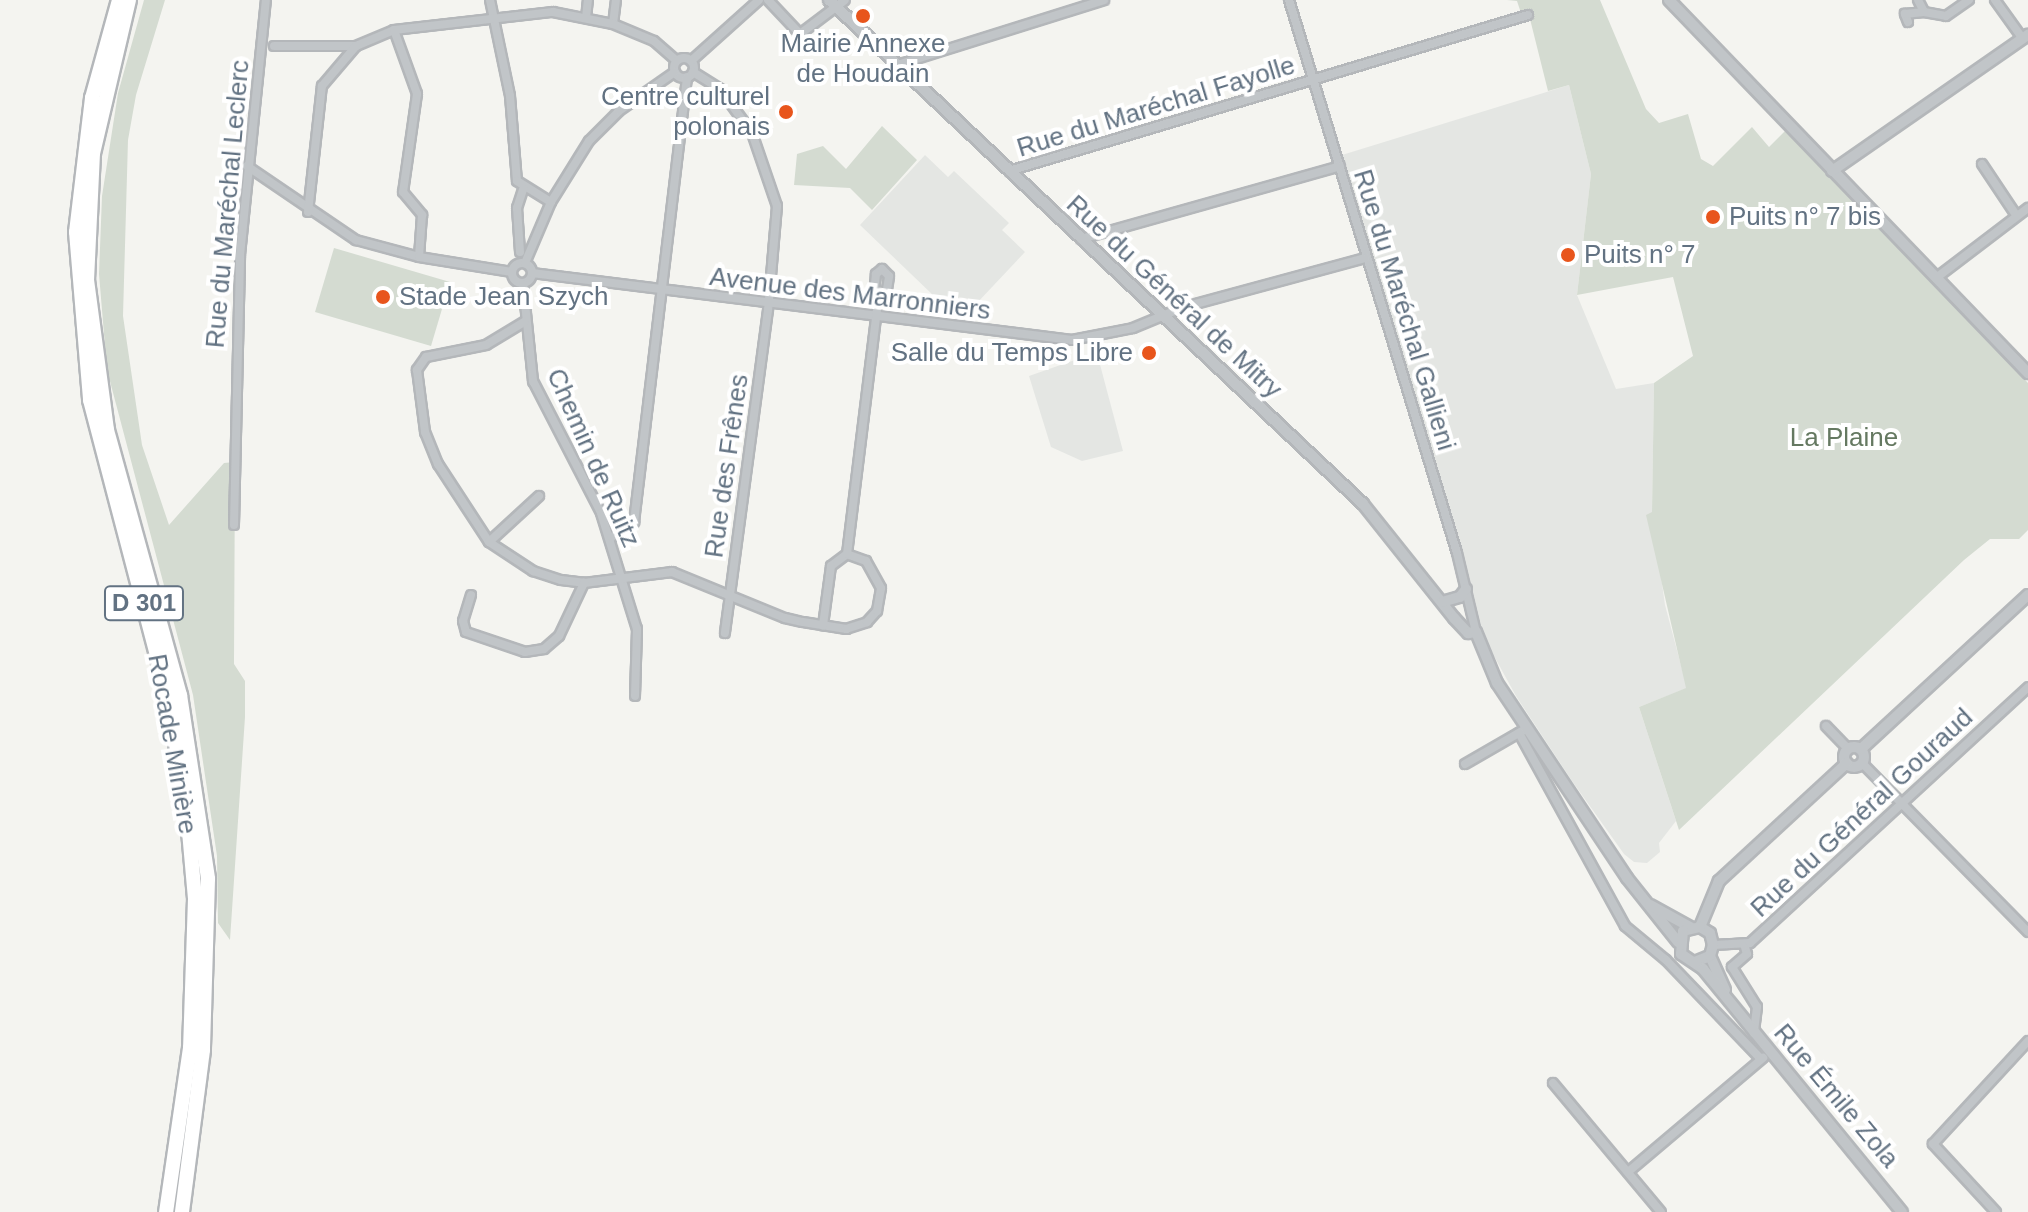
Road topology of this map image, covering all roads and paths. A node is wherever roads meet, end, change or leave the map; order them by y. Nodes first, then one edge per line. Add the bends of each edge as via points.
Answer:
1 (119, 0) edge
2 (129, 0) edge
3 (266, 0) edge
4 (490, 0) edge
5 (588, 0) edge
6 (616, 0) edge
7 (759, 0) edge
8 (768, 0) edge
9 (1104, 0) edge
10 (1289, 0) edge
11 (1669, 0) edge
12 (1918, 0) edge
13 (1969, 0) edge
14 (1995, 0) edge
15 (837, 2) edge
16 (1924, 12) junction
17 (1528, 15) dead end
18 (586, 18) junction
19 (494, 19) junction
20 (1908, 22) dead end
21 (613, 24) junction
22 (394, 30) junction
23 (2026, 37) edge
24 (274, 46) dead end
25 (356, 46) junction
26 (677, 61) junction
27 (691, 61) junction
28 (897, 65) junction
29 (675, 72) junction
30 (690, 75) junction
31 (1314, 81) junction
32 (1982, 164) dead end
33 (247, 166) junction
34 (1340, 166) junction
35 (1009, 171) junction
36 (1832, 171) junction
37 (523, 189) junction
38 (551, 202) junction
39 (2028, 208) edge
40 (308, 212) junction
41 (2016, 215) junction
42 (1081, 239) junction
43 (520, 252) dead end
44 (419, 257) junction
45 (1366, 258) junction
46 (525, 263) junction
47 (512, 272) junction
48 (532, 273) junction
49 (1936, 278) junction
50 (523, 284) junction
51 (662, 291) junction
52 (878, 302) dead end
53 (769, 303) junction
54 (1159, 315) junction
55 (877, 318) junction
56 (524, 322) junction
57 (2028, 373) edge
58 (539, 496) dead end
59 (234, 525) dead end
60 (612, 537) junction
61 (489, 542) junction
62 (847, 554) junction
63 (622, 576) junction
64 (584, 583) junction
65 (1466, 589) junction
66 (730, 592) junction
67 (471, 595) dead end
68 (2028, 595) edge
69 (1442, 602) junction
70 (823, 625) junction
71 (1476, 632) junction
72 (725, 633) dead end
73 (2028, 687) edge
74 (635, 696) dead end
75 (1826, 726) dead end
76 (1524, 730) junction
77 (1848, 749) junction
78 (1861, 749) junction
79 (1847, 763) junction
80 (1862, 763) junction
81 (1465, 764) dead end
82 (1902, 805) junction
83 (1646, 902) junction
84 (1695, 927) junction
85 (2028, 932) edge
86 (1678, 942) junction
87 (1744, 944) junction
88 (1712, 950) junction
89 (1691, 961) junction
90 (1675, 969) junction
91 (1735, 1009) junction
92 (1754, 1033) junction
93 (2028, 1041) edge
94 (1766, 1056) junction
95 (1553, 1083) dead end
96 (1628, 1172) junction
97 (166, 1212) edge
98 (182, 1212) edge
99 (1661, 1212) edge
100 (1902, 1212) edge
101 (1996, 1212) edge

1 - 97 highway, Rocade Minière / D 301 via 92,98 76,232 90,400 169,702 187,809 195,899 191,1032
2 - 98 highway, Rocade Minière / D 301 via 93,153 87,280 107,430 180,695 208,879 203,1050
3 - 33 street, Rue du Maréchal Leclerc
4 - 19 street
5 - 18 street
6 - 21 street
7 - 27 street
8 - 15 street via 800,34
9 - 28 street
10 - 31 street, Rue du Maréchal Gallieni
11 - 36 street
12 - 16 street
13 - 16 street via 1946,16
14 - 23 street
15 - 28 street, Rue du Général de Mitry
16 - 20 street via 1905,14
17 - 31 street, Rue du Maréchal Fayolle
18 - 19 street via 537,12
18 - 21 street
19 - 22 street
19 - 37 street via 510,96 515,173
21 - 26 street via 654,41
22 - 25 street
22 - 44 street via 417,94 403,192 422,215
23 - 36 street
24 - 25 street
25 - 40 street via 322,86
26 - 27 street
26 - 29 street
27 - 30 street
28 - 35 street, Rue du Général de Mitry
29 - 30 street, Rue des Frênes
29 - 38 street via 619,111 589,141
30 - 51 street
30 - 53 street, Rue des Frênes via 732,104 762,151 777,206
31 - 34 street, Rue du Maréchal Gallieni
31 - 35 street, Rue du Maréchal Fayolle
32 - 41 street
33 - 40 street
33 - 59 street, Rue du Maréchal Leclerc
34 - 42 street
34 - 45 street, Rue du Maréchal Gallieni
35 - 42 street, Rue du Général de Mitry
36 - 49 street
37 - 38 street
37 - 43 street via 517,208
38 - 46 street
39 - 41 street
40 - 44 street via 356,240
41 - 49 street
42 - 54 street, Rue du Général de Mitry
44 - 47 street
45 - 54 street, Avenue des Marronniers
45 - 65 street, Rue du Maréchal Gallieni
46 - 47 street
46 - 48 street
47 - 50 street
48 - 50 street
48 - 51 street, Avenue des Marronniers
49 - 57 street
50 - 56 street, Chemin de Ruitz
51 - 53 street, Avenue des Marronniers
51 - 60 street via 634,522
52 - 55 street
53 - 55 street, Avenue des Marronniers
53 - 66 street, Rue des Frênes
54 - 55 street, Avenue des Marronniers via 1133,328 1072,340
54 - 69 street, Rue du Général de Mitry via 1363,504
55 - 62 street
56 - 60 street, Chemin de Ruitz via 533,381
56 - 61 street via 486,345 426,357 417,370 425,432 454,494
58 - 61 street
60 - 63 street, Chemin de Ruitz
61 - 64 street via 533,571
62 - 70 street via 831,566
62 - 70 street via 875,572 881,588 877,611 857,627
63 - 64 street
63 - 66 street via 672,572
63 - 74 street, Chemin de Ruitz via 637,629
64 - 67 street via 559,636 544,649 525,652 466,632 463,621
65 - 69 street via 1460,597
65 - 71 street, Rue du Maréchal Gallieni
66 - 70 street via 785,618
66 - 72 street, Rue des Frênes
68 - 78 street
69 - 71 street, Rue du Général de Mitry via 1462,628
71 - 76 street
73 - 82 street, Rue du Général Gouraud
75 - 77 street
76 - 81 street
76 - 83 street
76 - 90 street via 1632,932
77 - 78 street
77 - 79 street
78 - 80 street
79 - 80 street
79 - 84 street via 1719,881
80 - 82 street
82 - 85 street
82 - 87 street, Rue du Général Gouraud
83 - 84 street
83 - 86 street
84 - 86 street
84 - 88 street via 1710,933
86 - 89 street
87 - 88 street, Rue du Général Gouraud
87 - 92 street via 1747,954 1732,967 1757,1007
88 - 89 street
88 - 91 street
89 - 90 street
89 - 91 street
90 - 94 street
91 - 92 street, Rue Émile Zola
92 - 94 street, Rue Émile Zola
93 - 101 street via 1933,1144
94 - 96 street
94 - 100 street, Rue Émile Zola
95 - 96 street
96 - 99 street

